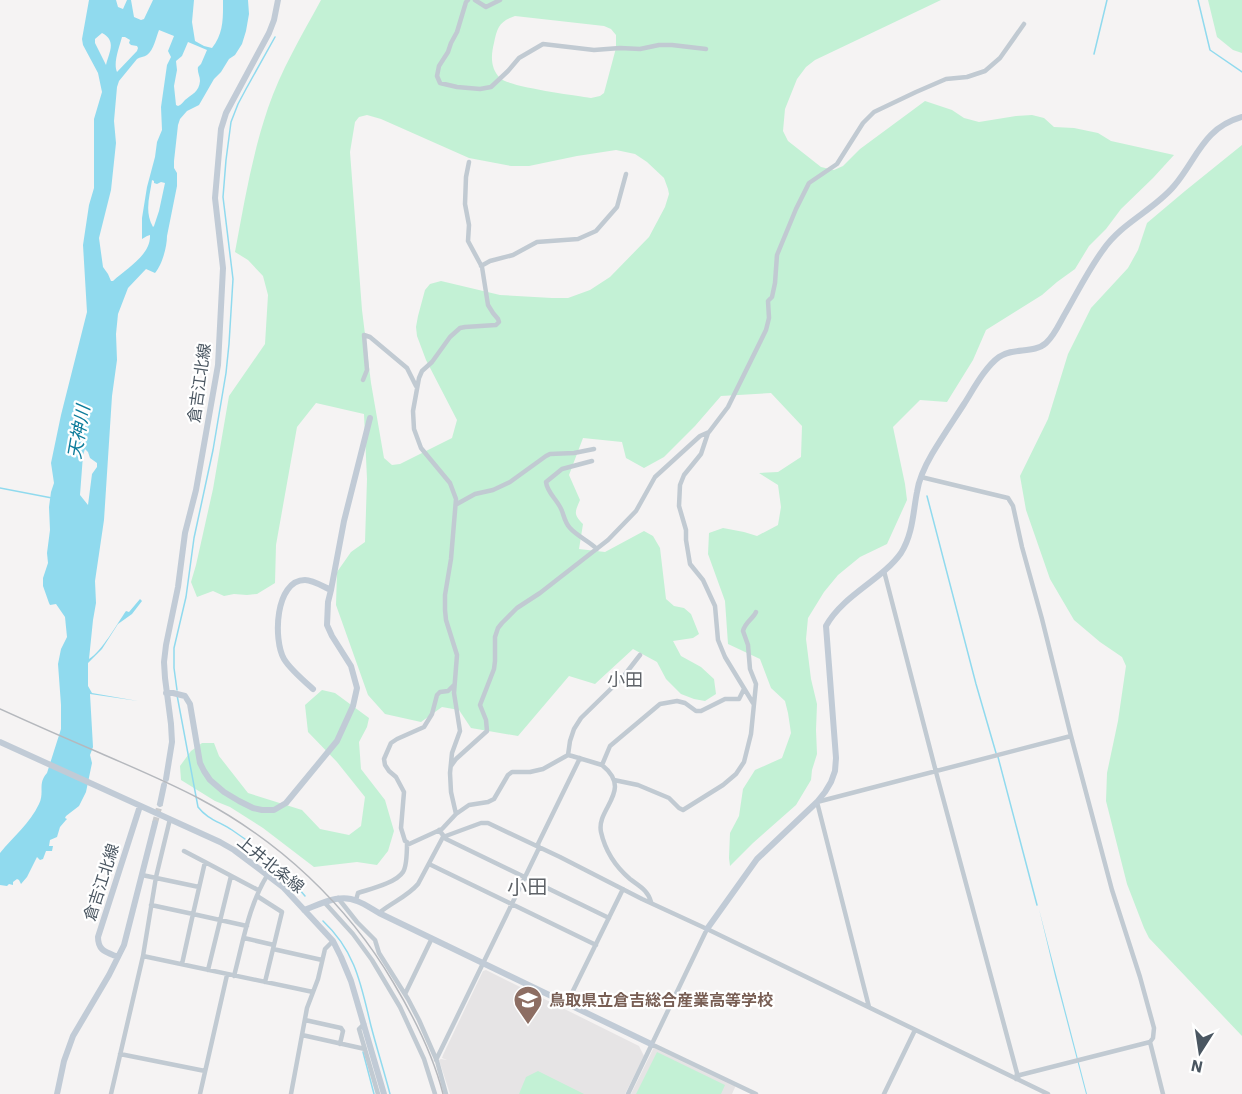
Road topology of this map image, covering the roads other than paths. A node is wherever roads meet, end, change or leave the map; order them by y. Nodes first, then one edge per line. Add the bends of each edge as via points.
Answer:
1 (278, 0) edge
2 (468, 0) edge
3 (475, 0) edge
4 (500, 0) edge
5 (1024, 24) dead end
6 (706, 49) dead end
7 (1242, 117) edge
8 (469, 162) dead end
9 (626, 174) dead end
10 (481, 267) junction
11 (363, 380) dead end
12 (417, 388) junction
13 (370, 418) dead end
14 (709, 432) junction
15 (594, 449) dead end
16 (592, 461) dead end
17 (921, 477) junction
18 (456, 504) junction
19 (597, 549) junction
20 (884, 570) junction
21 (331, 590) junction
22 (756, 612) dead end
23 (640, 655) dead end
24 (454, 685) junction
25 (313, 689) dead end
26 (744, 690) junction
27 (166, 693) junction
28 (753, 703) junction
29 (1071, 736) junction
30 (0, 742) edge
31 (568, 755) junction
32 (580, 758) junction
33 (603, 765) junction
34 (451, 766) junction
35 (936, 772) junction
36 (614, 780) junction
37 (816, 802) junction
38 (160, 804) tunnel mouth
39 (137, 805) junction
40 (456, 814) junction
41 (170, 819) junction
42 (155, 823) tunnel mouth
43 (439, 830) junction
44 (443, 837) junction
45 (407, 845) junction
46 (538, 848) junction
47 (184, 851) dead end
48 (204, 862) junction
49 (429, 864) junction
50 (142, 874) junction
51 (268, 874) junction
52 (231, 876) junction
53 (156, 877) junction
54 (525, 877) junction
55 (199, 887) junction
56 (623, 889) junction
57 (258, 890) junction
58 (257, 896) junction
59 (338, 898) junction
60 (356, 900) junction
61 (325, 903) junction
62 (651, 903) junction
63 (512, 904) junction
64 (151, 905) junction
65 (304, 910) junction
66 (379, 913) junction
67 (193, 914) junction
68 (609, 918) junction
69 (220, 920) junction
70 (247, 926) junction
71 (707, 928) junction
72 (244, 938) junction
73 (432, 938) junction
74 (333, 941) junction
75 (596, 945) junction
76 (273, 947) junction
77 (142, 956) junction
78 (118, 957) junction
79 (322, 960) junction
80 (483, 963) junction
81 (182, 964) junction
82 (208, 970) junction
83 (227, 975) junction
84 (234, 976) junction
85 (265, 982) junction
86 (313, 992) junction
87 (405, 994) junction
88 (567, 1004) junction
89 (869, 1007) junction
90 (305, 1020) junction
91 (364, 1024) junction
92 (915, 1030) junction
93 (302, 1035) junction
94 (1150, 1042) junction
95 (340, 1044) junction
96 (651, 1044) junction
97 (365, 1049) junction
98 (120, 1054) junction
99 (436, 1060) junction
100 (205, 1071) junction
101 (1016, 1079) junction
102 (57, 1094) edge
103 (111, 1094) edge
104 (200, 1094) edge
105 (291, 1094) edge
106 (378, 1094) edge
107 (384, 1094) edge
108 (435, 1094) edge
109 (446, 1094) edge
110 (628, 1094) edge
111 (756, 1094) edge
112 (884, 1094) edge
113 (1048, 1094) edge
114 (1163, 1094) edge

1 - 27 street, 倉吉江北線 via 274,20 221,129 215,198 223,268 218,365 166,645
2 - 6 street via 439,66 440,83 491,87 519,58 543,44 594,50 659,45
3 - 4 street via 486,7
5 - 14 street via 1000,58 985,70 946,79 874,112 837,164 809,183 777,255 766,330 728,407
7 - 17 street via 1216,130 1199,148 1174,187 1104,248 1047,342 1039,348 1012,351 992,363
8 - 10 street via 465,204 468,241
9 - 10 street via 617,207 596,231 578,239 537,242
10 - 12 street via 488,305 498,323 469,326 455,332 422,370
11 - 12 street via 367,370 364,335 406,368
12 - 18 street via 414,429 421,447 450,483
13 - 21 street
14 - 19 street via 655,477 632,518
14 - 26 street via 701,454 680,485 687,565 710,592 718,640
15 - 18 street via 550,454 510,482
16 - 19 street via 562,469 546,484 570,528
17 - 20 street via 907,542
17 - 29 street via 1008,498 1013,506
18 - 24 street via 445,595 446,620 457,655
19 - 34 street via 518,608 498,628 494,669 480,705 487,731
20 - 35 street
20 - 37 street via 826,626 836,758 831,782
21 - 25 street via 306,580 296,583 288,589 279,609 277,639 284,659
21 - 27 street via 327,625 351,666 357,688 337,741 286,803 274,810 253,808 210,780 200,763 190,704 185,696
22 - 28 street via 743,631 756,684
23 - 31 street via 581,718
24 - 34 street via 460,731
24 - 45 street via 437,695 424,727 391,743 384,759 404,792 401,828
26 - 28 street
26 - 33 street via 739,699 725,699 701,711 677,701 660,704 610,746
27 - 38 street, 倉吉江北線 via 172,742
28 - 36 street via 751,734 741,768 687,808 682,810 669,798 638,785
29 - 35 street
29 - 94 street via 1154,1028
30 - 39 street, 上井北条線
31 - 32 street
31 - 40 street via 543,769 512,772 494,799 469,805
32 - 33 street
32 - 46 street
33 - 36 street
34 - 40 street
35 - 37 street
35 - 101 street
36 - 62 street via 616,787 601,823 603,838 615,862 645,890
37 - 71 street via 757,859
37 - 89 street
39 - 41 street, 上井北条線
39 - 78 street, 倉吉江北線 via 98,937 101,950
40 - 43 street
41 - 51 street, 上井北条線 via 227,846
41 - 53 street
42 - 50 street
43 - 44 street
43 - 45 street
44 - 46 street via 481,822
44 - 49 street
44 - 54 street
45 - 60 street via 403,872 383,885 358,893
46 - 54 street
46 - 56 street
47 - 48 street
48 - 52 street
48 - 55 street
49 - 63 street
49 - 66 street via 406,897
50 - 53 street
50 - 78 street
51 - 57 street
51 - 65 street, 上井北条線
52 - 57 street
52 - 69 street
53 - 55 street
53 - 64 street
54 - 63 street
54 - 68 street
55 - 67 street
56 - 62 street
56 - 68 street
57 - 58 street
58 - 70 street
58 - 76 street via 282,912
59 - 60 street
59 - 61 street
59 - 87 street via 375,940
60 - 66 street
61 - 65 street
61 - 108 street via 372,960 400,1007
62 - 71 street
63 - 75 street
63 - 80 street
64 - 67 street
64 - 77 street
65 - 74 street, 上井北条線
66 - 73 street
67 - 69 street
67 - 81 street
68 - 75 street
69 - 70 street
69 - 82 street
70 - 72 street
71 - 89 street
71 - 96 street
72 - 76 street
72 - 84 street
73 - 80 street
73 - 87 street
74 - 79 street
74 - 91 street, 上井北条線 via 347,969
75 - 88 street
76 - 79 street
76 - 85 street
77 - 81 street
77 - 98 street
78 - 102 street via 73,1036
79 - 86 street
80 - 88 street
80 - 99 street
81 - 82 street
82 - 83 street
83 - 84 street
83 - 100 street
84 - 85 street
85 - 86 street
86 - 90 street
87 - 99 street
88 - 96 street
89 - 92 street
90 - 93 street
90 - 95 street via 341,1028
91 - 97 street via 359,1029
91 - 107 street, 上井北条線
92 - 101 street
92 - 112 street
93 - 95 street
93 - 105 street
94 - 101 street
94 - 114 street
95 - 97 street
96 - 110 street
96 - 111 street
97 - 106 street
98 - 100 street
98 - 103 street
99 - 109 street
100 - 104 street
101 - 113 street

